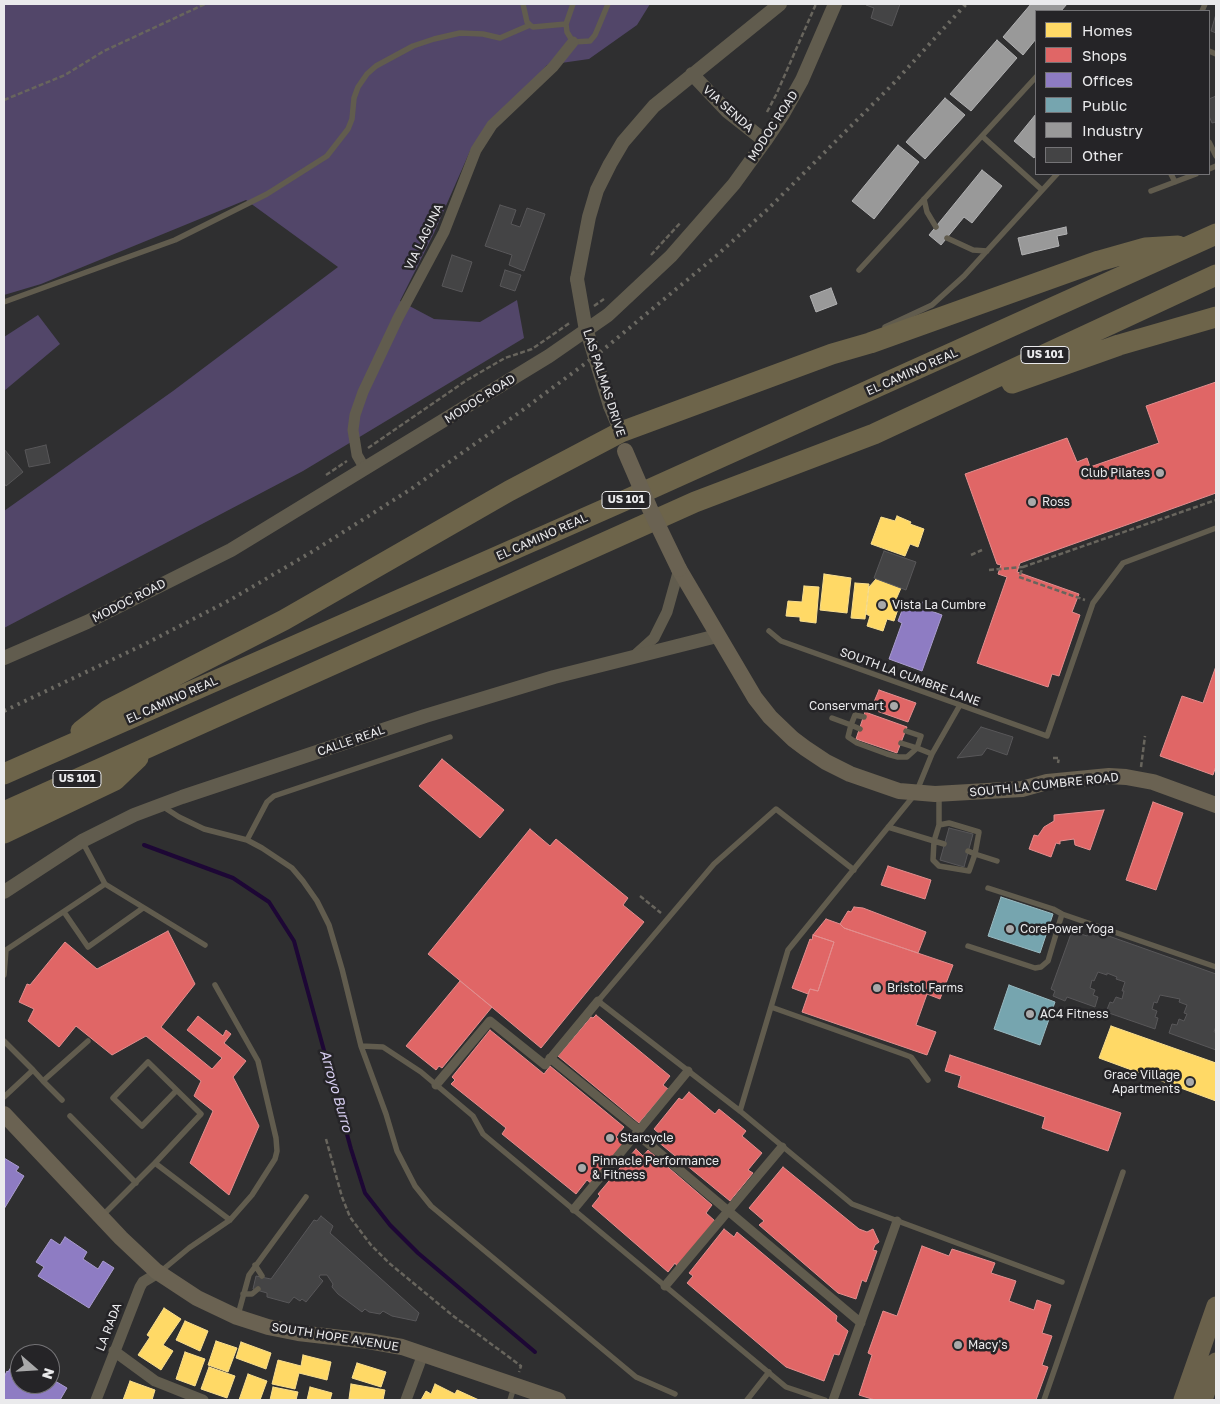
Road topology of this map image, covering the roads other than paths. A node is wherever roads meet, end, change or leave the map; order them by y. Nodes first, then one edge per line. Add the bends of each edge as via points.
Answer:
1 (523, 4) edge
2 (573, 4) edge
3 (608, 4) edge
4 (780, 4) edge
5 (836, 4) edge
6 (566, 24) junction
7 (530, 25) junction
8 (573, 42) junction
9 (692, 74) junction
10 (1035, 78) edge
11 (982, 136) junction
12 (765, 141) junction
13 (1214, 147) edge
14 (1216, 156) edge
15 (1056, 175) edge
16 (1172, 175) edge
17 (1193, 175) edge
18 (1175, 182) junction
19 (1042, 190) junction
20 (1151, 191) dead end
21 (924, 199) junction
22 (936, 228) dead end
23 (1216, 234) edge
24 (947, 238) dead end
25 (1189, 246) junction
26 (987, 251) junction
27 (859, 270) dead end
28 (1216, 275) edge
29 (4, 302) edge
30 (1216, 317) edge
31 (870, 343) junction
32 (874, 434) junction
33 (623, 441) junction
34 (365, 469) junction
35 (650, 509) joint
36 (1216, 528) edge
37 (678, 569) junction
38 (769, 632) dead end
39 (717, 636) junction
40 (632, 657) junction
41 (4, 658) edge
42 (960, 706) junction
43 (864, 717) dead end
44 (832, 718) dead end
45 (852, 726) junction
46 (860, 729) dead end
47 (906, 731) dead end
48 (450, 737) dead end
49 (901, 743) dead end
50 (151, 746) junction
51 (917, 748) junction
52 (60, 749) junction
53 (932, 754) junction
54 (4, 774) edge
55 (916, 793) junction
56 (939, 794) junction
57 (1216, 804) edge
58 (161, 805) junction
59 (4, 812) edge
60 (939, 825) junction
61 (888, 828) junction
62 (4, 833) edge
63 (247, 840) junction
64 (82, 841) junction
65 (934, 841) junction
66 (944, 844) dead end
67 (968, 851) dead end
68 (975, 854) junction
69 (997, 861) dead end
70 (854, 870) junction
71 (105, 884) junction
72 (988, 888) dead end
73 (4, 892) edge
74 (143, 908) junction
75 (64, 912) junction
76 (1062, 914) junction
77 (205, 945) dead end
78 (968, 946) dead end
79 (1216, 967) edge
80 (4, 976) edge
81 (215, 985) dead end
82 (598, 1001) junction
83 (771, 1007) junction
84 (88, 1040) dead end
85 (4, 1041) edge
86 (361, 1046) junction
87 (550, 1058) junction
88 (33, 1070) junction
89 (688, 1072) junction
90 (928, 1080) dead end
91 (43, 1081) junction
92 (436, 1085) junction
93 (176, 1091) junction
94 (4, 1097) edge
95 (62, 1100) dead end
96 (740, 1111) junction
97 (4, 1114) edge
98 (70, 1116) dead end
99 (638, 1132) junction
100 (782, 1147) junction
101 (155, 1163) junction
102 (1123, 1172) dead end
103 (136, 1183) junction
104 (306, 1197) dead end
105 (574, 1209) junction
106 (729, 1210) junction
107 (101, 1217) junction
108 (230, 1220) junction
109 (897, 1221) junction
110 (256, 1265) junction
111 (158, 1273) junction
112 (262, 1276) dead end
113 (1062, 1282) dead end
114 (665, 1286) junction
115 (258, 1289) dead end
116 (243, 1294) junction
117 (1216, 1306) edge
118 (238, 1317) junction
119 (861, 1322) junction
120 (114, 1351) junction
121 (423, 1354) junction
122 (1215, 1367) edge
123 (769, 1372) junction
124 (512, 1393) edge
125 (675, 1394) dead end
126 (96, 1400) edge
127 (203, 1400) edge
128 (406, 1400) edge
129 (558, 1400) edge
130 (747, 1400) edge
131 (825, 1400) edge
132 (833, 1400) edge
133 (1044, 1400) edge
134 (1183, 1400) edge
135 (1203, 1400) edge

1 - 7 lane
2 - 6 lane
3 - 8 lane via 595,35 590,40
4 - 9 street, LAS PALMAS DRIVE
5 - 12 street, MODOC ROAD via 802,80
6 - 7 lane
6 - 8 lane
7 - 29 lane via 500,38 460,33 413,46 367,74 354,98 348,129 326,156 267,194 175,240
8 - 34 street, VIA LAGUNA via 553,67 492,125 476,150 444,232 363,392 353,430 357,455
9 - 12 street, VIA SENDA via 727,111
9 - 33 street, LAS PALMAS DRIVE, bridge via 654,106 610,164 597,190 589,217 577,279 585,325
10 - 11 lane
11 - 19 lane
11 - 21 lane
12 - 34 street, MODOC ROAD via 734,184 677,250 608,315 550,356
13 - 14 lane
15 - 19 lane
16 - 18 lane
17 - 18 lane
18 - 20 lane
19 - 26 lane
21 - 22 lane
21 - 27 lane
23 - 25 highway, EL CAMINO REAL / US 101
24 - 26 lane via 973,250
25 - 31 highway via 1145,248 1099,261
25 - 52 highway, EL CAMINO REAL / US 101 via 637,495
26 - 31 lane via 932,305 886,327
28 - 32 highway, US 101
30 - 32 highway via 1119,344
31 - 33 highway via 832,354
32 - 50 highway, US 101 via 695,502
33 - 35 main road, LAS PALMAS DRIVE, bridge
33 - 52 highway via 509,491 284,620 108,710
34 - 41 street, MODOC ROAD via 231,550 87,622
35 - 37 main road, SOUTH LA CUMBRE ROAD, bridge
36 - 42 lane, SOUTH LA CUMBRE LANE via 1123,563 1093,603 1046,736
37 - 39 main road, SOUTH LA CUMBRE ROAD
37 - 40 street via 667,612 654,638
38 - 42 lane, SOUTH LA CUMBRE LANE via 782,642
39 - 40 street, CALLE REAL
39 - 55 main road, SOUTH LA CUMBRE ROAD via 755,698 793,739 850,774 899,791
40 - 58 street, CALLE REAL via 425,716
42 - 53 lane
43 - 45 lane via 855,715
44 - 45 lane
45 - 46 lane
45 - 51 lane via 848,737 887,754 907,757
47 - 51 lane via 921,736
48 - 63 lane via 274,796 267,802
49 - 51 lane
50 - 59 highway, US 101
50 - 62 highway via 115,780
51 - 53 lane
52 - 54 highway, EL CAMINO REAL / US 101
53 - 55 lane
55 - 56 main road, SOUTH LA CUMBRE ROAD
55 - 61 lane
56 - 57 main road, SOUTH LA CUMBRE ROAD via 1022,789 1047,782 1108,776 1179,790
56 - 60 lane
58 - 63 lane via 204,829
58 - 64 street, CALLE REAL
60 - 65 lane
60 - 68 lane via 949,823 980,832
61 - 65 lane
61 - 70 lane
63 - 86 lane via 292,868 317,901 329,925
64 - 71 lane
64 - 73 street, CALLE REAL
65 - 66 lane
65 - 68 lane via 933,860 939,866 969,871
67 - 68 lane
68 - 69 lane
70 - 82 lane via 776,809 714,864
70 - 83 lane via 788,950
71 - 74 lane
71 - 75 lane
72 - 76 lane
74 - 75 lane via 88,947
74 - 77 lane
75 - 80 lane via 6,950
76 - 78 lane via 1048,961 1041,968
76 - 79 lane
81 - 108 lane via 258,1061 278,1151 252,1195
82 - 87 street
82 - 89 lane
83 - 90 lane via 911,1057
83 - 96 lane
84 - 91 lane
85 - 88 lane
86 - 92 lane via 383,1047
86 - 125 lane via 396,1150 415,1186 431,1206 636,1377
87 - 92 street via 545,1065 490,1021
87 - 99 street
88 - 91 lane
88 - 94 lane
89 - 96 lane
89 - 99 street
91 - 95 lane
92 - 105 lane via 473,1116 483,1134
93 - 93 lane via 148,1062 113,1098 142,1126
93 - 101 lane via 201,1114
96 - 100 lane
97 - 107 main road, SOUTH HOPE AVENUE
98 - 103 lane
99 - 105 street
99 - 106 street
100 - 106 street
100 - 109 lane via 852,1204
101 - 103 lane
101 - 108 lane
102 - 133 lane
103 - 107 lane
104 - 110 lane
105 - 114 lane
106 - 114 street
106 - 119 street
107 - 111 main road, SOUTH HOPE AVENUE
108 - 111 lane
109 - 113 lane
109 - 119 street
110 - 112 lane
110 - 116 lane
111 - 118 main road, SOUTH HOPE AVENUE via 197,1298
111 - 120 street, LA RADA via 140,1287
114 - 123 lane
115 - 116 lane via 252,1294
116 - 118 lane
117 - 134 main road
118 - 121 main road, SOUTH HOPE AVENUE via 268,1327 368,1340
119 - 132 street
120 - 126 street, LA RADA
120 - 127 street via 155,1381
121 - 124 main road, SOUTH HOPE AVENUE
121 - 128 street
122 - 135 main road
123 - 130 lane
123 - 131 lane via 786,1387
124 - 129 main road, SOUTH HOPE AVENUE

